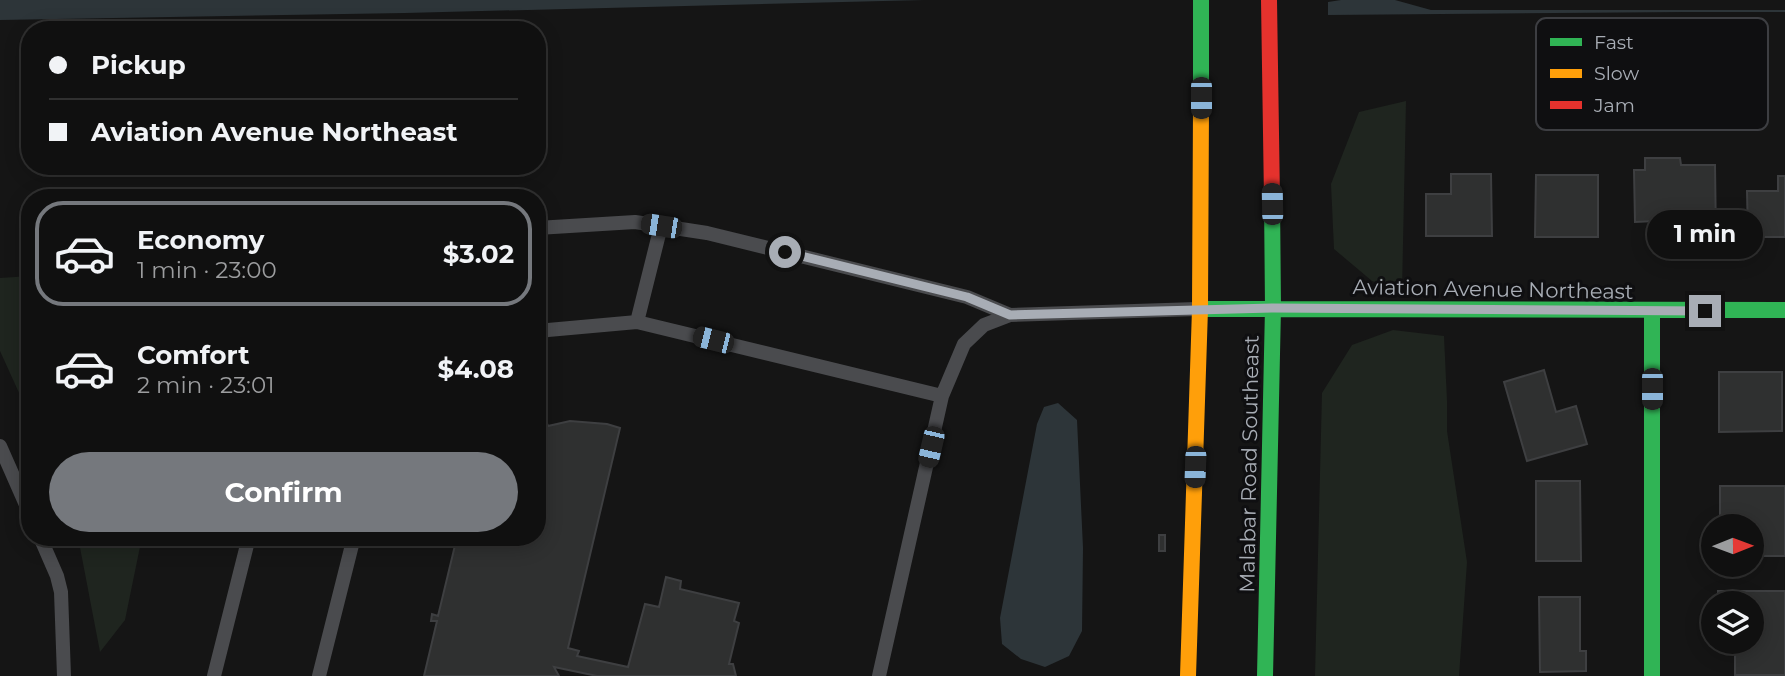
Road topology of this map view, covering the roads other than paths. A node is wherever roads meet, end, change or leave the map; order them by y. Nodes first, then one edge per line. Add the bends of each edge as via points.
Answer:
1 (1201, 0) edge
2 (1269, 0) edge
3 (661, 226) junction
4 (546, 227) edge
5 (1273, 308) junction
6 (1200, 309) junction
7 (1785, 310) edge
8 (1652, 311) junction
9 (1010, 315) junction
10 (637, 322) junction
11 (546, 331) edge
12 (942, 396) junction
13 (0, 446) edge
14 (21, 494) edge
15 (44, 546) edge
16 (247, 546) edge
17 (352, 546) edge
18 (64, 676) edge
19 (214, 676) edge
20 (319, 676) edge
21 (879, 676) edge
22 (1188, 676) edge
23 (1265, 676) edge
24 (1652, 676) edge

1 - 6 main road
2 - 5 main road, Malabar Road Southeast
3 - 4 lane via 635,222
3 - 9 lane via 707,233 967,297
3 - 10 lane
5 - 6 main road, Aviation Avenue Northeast
5 - 8 main road, Aviation Avenue Northeast
5 - 23 main road, Malabar Road Southeast
6 - 9 lane
6 - 22 main road
7 - 8 main road, Aviation Avenue Northeast
8 - 24 main road
9 - 12 lane via 984,326 964,344
10 - 11 lane
10 - 12 lane
12 - 21 lane
13 - 14 lane
15 - 18 lane via 61,592
16 - 19 lane
17 - 20 lane

